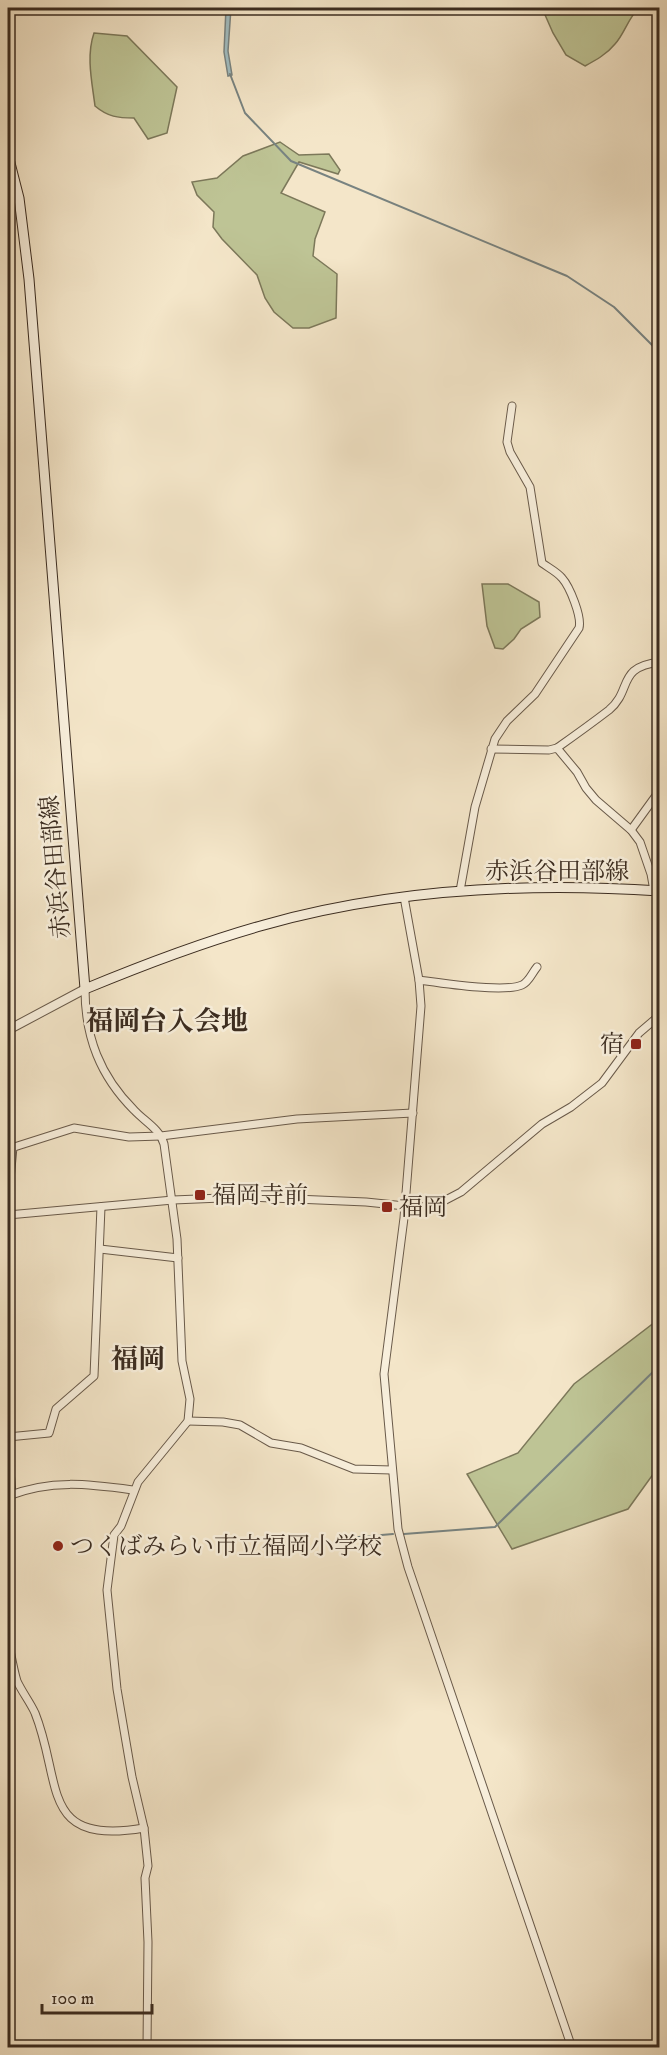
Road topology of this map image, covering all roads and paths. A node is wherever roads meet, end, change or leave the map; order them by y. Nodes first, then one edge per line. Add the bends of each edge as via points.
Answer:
1 (8, 155) edge
2 (512, 406) dead end
3 (660, 662) edge
4 (557, 748) junction
5 (491, 749) junction
6 (660, 790) edge
7 (631, 830) junction
8 (460, 891) junction
9 (657, 891) edge
10 (404, 897) junction
11 (537, 967) dead end
12 (419, 980) junction
13 (85, 990) junction
14 (660, 1015) edge
15 (8, 1030) edge
16 (413, 1113) junction
17 (161, 1136) junction
18 (10, 1148) edge
19 (173, 1200) junction
20 (8, 1201) edge
21 (405, 1206) junction
22 (101, 1207) junction
23 (8, 1215) edge
24 (100, 1249) junction
25 (178, 1258) junction
26 (188, 1421) junction
27 (9, 1437) edge
28 (392, 1470) junction
29 (133, 1490) junction
30 (10, 1495) edge
31 (8, 1640) edge
32 (144, 1828) junction
33 (147, 2048) edge
34 (572, 2048) edge

1 - 13 main road, 赤浜谷田部線 via 19,198 29,279
2 - 5 street via 507,442 530,487 542,563 561,576 581,621 548,677 507,721
3 - 4 street via 638,667 610,709
4 - 5 street
4 - 7 street via 596,800
5 - 8 street via 475,807
6 - 7 street
7 - 9 street via 644,850
8 - 9 main road, 赤浜谷田部線
8 - 10 main road, 赤浜谷田部線
10 - 12 street
10 - 13 main road, 赤浜谷田部線 via 265,925 182,951
11 - 12 street via 525,984 514,987
12 - 16 street via 421,1006
13 - 15 street
13 - 17 street via 86,1024 103,1071 132,1109
14 - 21 street via 639,1033 602,1083 542,1124 461,1192 428,1207
16 - 17 street via 297,1119
16 - 21 street
17 - 18 street via 129,1137 74,1128
17 - 19 street
18 - 20 street
19 - 21 street via 275,1197
19 - 22 street
19 - 25 street
21 - 28 street via 385,1364
22 - 23 street
22 - 24 street
24 - 25 street
24 - 27 street via 94,1376 56,1409 49,1433
25 - 26 street via 182,1361 190,1399
26 - 28 street via 240,1425 271,1443 301,1448 354,1469
26 - 29 street
27 - 30 street
28 - 34 street via 398,1528 408,1567
29 - 30 street via 58,1484
29 - 32 street via 114,1535 107,1590 117,1689
31 - 32 street via 17,1679 34,1713 60,1804 78,1824 90,1830 118,1833
32 - 33 street via 148,1866

